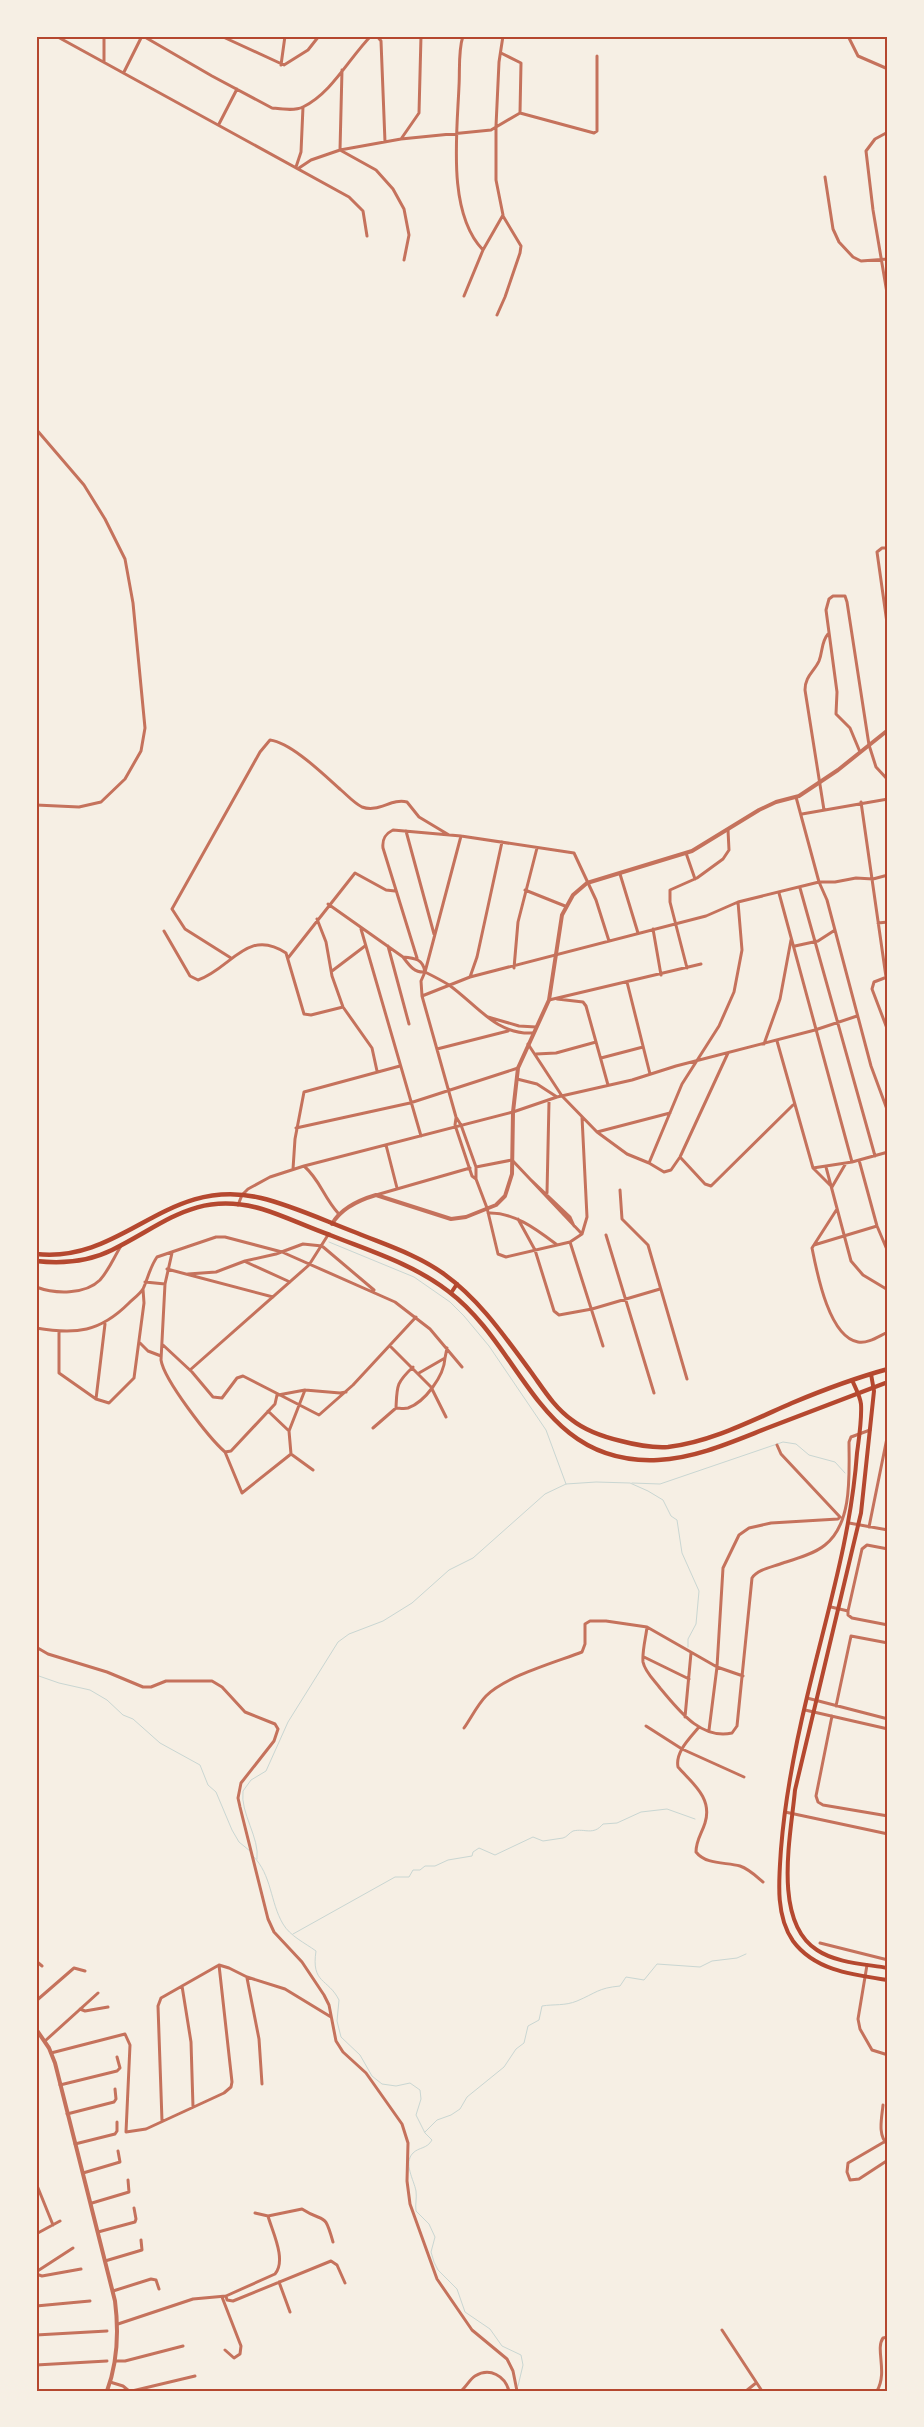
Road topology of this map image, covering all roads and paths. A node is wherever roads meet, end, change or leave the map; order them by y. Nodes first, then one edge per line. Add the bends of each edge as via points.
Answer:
1 (56, 36) edge
2 (104, 36) edge
3 (142, 36) edge
4 (222, 36) edge
5 (285, 36) edge
6 (320, 36) edge
7 (371, 36) edge
8 (377, 36) edge
9 (421, 36) edge
10 (463, 36) edge
11 (503, 36) edge
12 (848, 36) edge
13 (501, 53) junction
14 (597, 56) dead end
15 (104, 61) junction
16 (281, 65) junction
17 (888, 69) edge
18 (342, 70) junction
19 (124, 72) junction
20 (237, 89) junction
21 (303, 107) junction
22 (520, 112) junction
23 (219, 124) junction
24 (496, 126) junction
25 (888, 132) edge
26 (456, 135) junction
27 (401, 139) junction
28 (385, 142) junction
29 (340, 150) junction
30 (298, 167) junction
31 (825, 177) dead end
32 (503, 215) junction
33 (367, 236) dead end
34 (483, 250) junction
35 (888, 259) edge
36 (404, 260) dead end
37 (882, 260) junction
38 (464, 296) dead end
39 (888, 299) edge
40 (496, 315) dead end
41 (36, 429) edge
42 (888, 548) edge
43 (888, 630) edge
44 (828, 633) junction
45 (888, 730) edge
46 (869, 745) junction
47 (888, 751) edge
48 (860, 752) junction
49 (888, 763) edge
50 (888, 780) edge
51 (821, 782) junction
52 (796, 797) junction
53 (888, 799) edge
54 (861, 802) junction
55 (36, 805) edge
56 (824, 810) junction
57 (802, 814) junction
58 (728, 830) junction
59 (406, 831) junction
60 (449, 835) junction
61 (460, 836) junction
62 (502, 842) junction
63 (537, 848) junction
64 (686, 852) junction
65 (620, 874) junction
66 (888, 875) edge
67 (695, 879) junction
68 (873, 879) junction
69 (819, 882) junction
70 (587, 883) junction
71 (800, 888) junction
72 (526, 890) junction
73 (395, 891) junction
74 (779, 893) junction
75 (738, 902) junction
76 (328, 904) junction
77 (565, 906) junction
78 (317, 919) junction
79 (888, 922) edge
80 (878, 923) junction
81 (676, 924) junction
82 (361, 928) junction
83 (653, 930) junction
84 (835, 930) junction
85 (164, 931) dead end
86 (638, 933) junction
87 (434, 936) junction
88 (791, 940) junction
89 (609, 941) junction
90 (815, 942) junction
91 (365, 945) junction
92 (388, 946) junction
93 (795, 946) junction
94 (554, 956) junction
95 (403, 957) junction
96 (231, 958) junction
97 (288, 958) junction
98 (417, 958) junction
99 (701, 964) dead end
100 (514, 968) junction
101 (687, 968) junction
102 (332, 971) junction
103 (425, 972) junction
104 (661, 975) junction
105 (470, 977) junction
106 (887, 977) edge
107 (627, 982) junction
108 (448, 985) junction
109 (422, 996) junction
110 (554, 998) junction
111 (549, 1000) junction
112 (343, 1007) junction
113 (857, 1016) junction
114 (487, 1017) junction
115 (838, 1023) junction
116 (409, 1024) dead end
117 (536, 1027) junction
118 (815, 1030) junction
119 (509, 1031) junction
120 (888, 1031) edge
121 (533, 1033) junction
122 (777, 1041) junction
123 (596, 1042) junction
124 (528, 1043) junction
125 (764, 1044) junction
126 (643, 1047) junction
127 (437, 1049) junction
128 (728, 1053) junction
129 (535, 1054) junction
130 (601, 1058) junction
131 (696, 1060) junction
132 (400, 1066) junction
133 (518, 1068) junction
134 (377, 1071) junction
135 (650, 1074) junction
136 (516, 1079) junction
137 (608, 1085) junction
138 (450, 1090) junction
139 (562, 1096) junction
140 (557, 1097) junction
141 (548, 1102) junction
142 (410, 1103) junction
143 (793, 1105) junction
144 (513, 1112) junction
145 (670, 1112) junction
146 (888, 1112) edge
147 (456, 1117) junction
148 (582, 1117) junction
149 (461, 1124) junction
150 (455, 1126) junction
151 (296, 1128) junction
152 (597, 1132) junction
153 (422, 1136) junction
154 (386, 1145) junction
155 (888, 1152) edge
156 (875, 1156) junction
157 (680, 1157) junction
158 (512, 1160) junction
159 (859, 1160) junction
160 (852, 1162) junction
161 (649, 1163) junction
162 (846, 1163) junction
163 (304, 1166) junction
164 (476, 1167) junction
165 (826, 1167) junction
166 (470, 1168) junction
167 (812, 1168) junction
168 (292, 1169) junction
169 (525, 1177) junction
170 (476, 1179) junction
171 (832, 1186) junction
172 (397, 1188) junction
173 (620, 1190) dead end
174 (547, 1193) junction
175 (242, 1195) junction
176 (376, 1195) junction
177 (238, 1205) junction
178 (487, 1208) junction
179 (837, 1209) junction
180 (338, 1213) junction
181 (488, 1213) junction
182 (518, 1219) junction
183 (332, 1224) junction
184 (574, 1226) junction
185 (877, 1226) junction
186 (582, 1234) junction
187 (606, 1234) dead end
188 (328, 1235) junction
189 (844, 1237) junction
190 (570, 1242) junction
191 (556, 1244) junction
192 (122, 1245) junction
193 (813, 1245) junction
194 (322, 1246) junction
195 (535, 1250) junction
196 (282, 1252) junction
197 (888, 1252) edge
198 (172, 1253) junction
199 (36, 1254) edge
200 (36, 1261) edge
201 (245, 1261) junction
202 (309, 1265) junction
203 (167, 1269) junction
204 (188, 1274) junction
205 (888, 1279) edge
206 (145, 1282) junction
207 (290, 1282) junction
208 (165, 1284) junction
209 (457, 1284) junction
210 (888, 1285) edge
211 (37, 1288) edge
212 (142, 1289) junction
213 (660, 1289) junction
214 (888, 1290) edge
215 (378, 1293) junction
216 (451, 1293) junction
217 (274, 1297) junction
218 (626, 1299) junction
219 (592, 1309) junction
220 (416, 1317) junction
221 (105, 1324) junction
222 (36, 1328) edge
223 (59, 1332) junction
224 (888, 1332) edge
225 (139, 1342) junction
226 (163, 1346) junction
227 (390, 1346) junction
228 (603, 1346) dead end
229 (448, 1348) junction
230 (161, 1356) junction
231 (445, 1358) junction
232 (462, 1366) dead end
233 (413, 1367) junction
234 (888, 1368) edge
235 (190, 1370) junction
236 (419, 1373) junction
237 (871, 1374) junction
238 (687, 1380) dead end
239 (852, 1380) junction
240 (888, 1382) edge
241 (431, 1387) junction
242 (874, 1387) junction
243 (305, 1390) junction
244 (346, 1392) junction
245 (654, 1393) dead end
246 (857, 1393) junction
247 (277, 1395) junction
248 (96, 1399) junction
249 (298, 1405) junction
250 (396, 1408) junction
251 (268, 1411) junction
252 (446, 1418) dead end
253 (373, 1428) dead end
254 (870, 1430) junction
255 (289, 1431) junction
256 (859, 1433) junction
257 (888, 1433) edge
258 (777, 1445) dead end
259 (225, 1452) junction
260 (290, 1454) junction
261 (313, 1470) dead end
262 (849, 1523) junction
263 (858, 1524) junction
264 (869, 1527) junction
265 (888, 1530) edge
266 (888, 1549) edge
267 (831, 1607) junction
268 (839, 1609) junction
269 (848, 1611) junction
270 (888, 1625) edge
271 (647, 1626) junction
272 (888, 1643) edge
273 (36, 1647) edge
274 (692, 1653) junction
275 (644, 1657) junction
276 (717, 1667) junction
277 (743, 1676) junction
278 (689, 1679) junction
279 (806, 1698) junction
280 (817, 1701) junction
281 (836, 1706) junction
282 (805, 1710) junction
283 (816, 1711) junction
284 (832, 1716) junction
285 (685, 1718) junction
286 (888, 1719) edge
287 (646, 1726) dead end
288 (699, 1727) junction
289 (464, 1728) dead end
290 (888, 1729) edge
291 (709, 1730) junction
292 (682, 1749) junction
293 (744, 1777) dead end
294 (785, 1812) junction
295 (793, 1815) junction
296 (888, 1816) edge
297 (888, 1834) edge
298 (763, 1882) dead end
299 (820, 1943) dead end
300 (888, 1960) edge
301 (36, 1961) edge
302 (867, 1964) junction
303 (219, 1965) junction
304 (42, 1966) dead end
305 (888, 1968) edge
306 (85, 1972) dead end
307 (866, 1977) junction
308 (247, 1978) junction
309 (888, 1980) edge
310 (182, 1986) junction
311 (98, 1993) dead end
312 (36, 2001) edge
313 (108, 2006) dead end
314 (80, 2009) junction
315 (332, 2017) junction
316 (36, 2029) edge
317 (45, 2041) junction
318 (52, 2053) junction
319 (888, 2055) edge
320 (117, 2057) dead end
321 (262, 2084) dead end
322 (60, 2085) junction
323 (115, 2089) dead end
324 (884, 2105) dead end
325 (193, 2107) junction
326 (67, 2114) junction
327 (162, 2121) junction
328 (117, 2122) dead end
329 (884, 2142) junction
330 (75, 2144) junction
331 (888, 2146) edge
332 (118, 2151) dead end
333 (888, 2160) edge
334 (83, 2173) junction
335 (128, 2180) dead end
336 (36, 2183) edge
337 (92, 2203) junction
338 (134, 2208) dead end
339 (255, 2213) dead end
340 (268, 2216) junction
341 (60, 2221) dead end
342 (53, 2225) junction
343 (98, 2232) junction
344 (36, 2234) edge
345 (141, 2240) dead end
346 (333, 2242) dead end
347 (73, 2248) dead end
348 (105, 2261) junction
349 (81, 2269) dead end
350 (36, 2273) edge
351 (279, 2282) junction
352 (345, 2282) dead end
353 (159, 2289) dead end
354 (113, 2291) junction
355 (224, 2297) junction
356 (90, 2301) dead end
357 (36, 2306) edge
358 (290, 2312) dead end
359 (118, 2324) junction
360 (722, 2330) dead end
361 (107, 2331) dead end
362 (36, 2335) edge
363 (888, 2337) edge
364 (183, 2346) dead end
365 (225, 2350) dead end
366 (107, 2361) dead end
367 (116, 2361) junction
368 (36, 2365) edge
369 (195, 2376) dead end
370 (110, 2382) junction
371 (756, 2383) junction
372 (462, 2390) edge
373 (107, 2391) edge
374 (131, 2391) edge
375 (509, 2391) edge
376 (517, 2391) edge
377 (746, 2391) edge
378 (762, 2391) edge
379 (877, 2391) edge

1 - 15 street
2 - 15 street
3 - 19 street
3 - 20 street
4 - 16 street
5 - 16 street
6 - 16 street via 308,50
7 - 18 street
8 - 28 street via 381,41
9 - 27 street via 419,113
10 - 26 street
11 - 13 street
12 - 17 street via 858,56
13 - 22 street via 521,63
13 - 24 street
14 - 22 street via 597,130 594,133
15 - 19 street
18 - 21 street via 324,92
18 - 29 street
19 - 23 street
20 - 21 street via 272,108
20 - 23 street
21 - 30 street
22 - 24 street
23 - 30 street
24 - 26 street via 491,130
24 - 32 street via 496,180
25 - 37 street via 867,148
26 - 27 street
26 - 34 street via 459,195 469,231
27 - 28 street
28 - 29 street
29 - 30 street
29 - 36 street via 376,170 393,189 404,209 409,235
30 - 33 street via 349,197 362,211
31 - 37 street via 833,229 839,242 857,260
32 - 34 street
32 - 40 street via 521,246
34 - 38 street
35 - 37 street
37 - 39 street
41 - 55 street via 84,485 125,559 133,603 145,728 141,751 125,779 101,802 79,807
42 - 43 street via 877,552
44 - 46 street via 826,610 829,599 845,596
44 - 48 street via 837,692 836,714 850,728
44 - 51 street via 822,642 818,661 805,682
45 - 46 street
46 - 48 street
46 - 50 street via 876,766
47 - 49 street
48 - 51 street
51 - 52 street
51 - 56 street
52 - 57 street
52 - 58 street via 776,802
53 - 54 street
54 - 56 street
54 - 68 street
56 - 57 street
57 - 69 street
58 - 64 street
58 - 67 street via 730,846 727,854
59 - 60 street
59 - 73 street via 393,830 383,841
59 - 87 street
60 - 61 street
60 - 96 street via 419,817 407,802 399,801 377,809 361,806 305,760 277,741 270,740 260,752 172,909 184,929
61 - 62 street
61 - 87 street
62 - 63 street
62 - 105 street
63 - 70 street via 574,853
63 - 72 street
64 - 65 street
64 - 67 street
65 - 70 street
65 - 86 street
66 - 68 street
67 - 81 street via 670,890
68 - 69 street
68 - 80 street
69 - 71 street
69 - 84 street
70 - 77 street via 572,895
70 - 89 street
71 - 74 street
71 - 90 street
72 - 77 street
72 - 100 street via 518,922
73 - 76 street via 386,890 355,873
73 - 98 street
74 - 75 street
74 - 88 street
75 - 81 street
75 - 131 street via 742,950 737,983 719,1026
76 - 78 street
76 - 82 street
77 - 94 street
78 - 97 street
78 - 102 street
79 - 80 street
80 - 106 street
81 - 83 street
81 - 101 street
82 - 91 street
82 - 92 street
83 - 86 street
83 - 104 street
84 - 90 street
84 - 113 street
85 - 96 street via 190,976 198,980
86 - 89 street
87 - 103 street
88 - 93 street
88 - 125 street via 780,999
89 - 94 street
90 - 93 street
90 - 115 street
91 - 102 street
91 - 132 street
92 - 95 street
92 - 116 street
93 - 118 street
94 - 100 street
94 - 111 street
95 - 98 street
95 - 103 street via 419,972
96 - 97 street via 242,950 267,944 286,953
97 - 112 street via 304,1014
98 - 103 street via 424,964
99 - 101 street
100 - 105 street
101 - 104 street
102 - 112 street
103 - 108 street
103 - 109 street via 420,981
104 - 107 street
105 - 108 street
106 - 120 street via 874,982 872,989
107 - 110 street
107 - 126 street
108 - 109 street
108 - 114 street
109 - 127 street
110 - 111 street
110 - 123 street via 583,1002
111 - 117 street
112 - 134 street via 372,1048
113 - 115 street
113 - 146 street
114 - 117 street
114 - 119 street
115 - 118 street
115 - 156 street
117 - 121 street
118 - 122 street
118 - 160 street
119 - 121 street
119 - 127 street
121 - 124 street
122 - 125 street
122 - 143 street
123 - 129 street via 556,1054
123 - 130 street
124 - 129 street
124 - 133 street
125 - 128 street
126 - 130 street
126 - 135 street
127 - 138 street
128 - 131 street
128 - 157 street
129 - 139 street
130 - 137 street
131 - 135 street
131 - 145 street
132 - 134 street
132 - 142 street
133 - 136 street
133 - 138 street
134 - 151 street via 307,1090 302,1094
135 - 137 street
136 - 140 street via 537,1084
136 - 144 street
137 - 139 street
138 - 142 street
138 - 147 street
139 - 140 street
139 - 148 street
140 - 141 street
141 - 144 street
141 - 174 street
142 - 151 street
142 - 153 street
143 - 157 street via 711,1186 704,1184
143 - 167 street
144 - 149 street
144 - 158 street
145 - 152 street
145 - 161 street
147 - 149 street
147 - 150 street
148 - 152 street
148 - 186 street via 586,1217
149 - 150 street
149 - 164 street
150 - 153 street
150 - 166 street
151 - 168 street
152 - 161 street via 627,1154
153 - 154 street
154 - 163 street
154 - 172 street
155 - 156 street
156 - 159 street
157 - 161 street via 668,1172
158 - 164 street
158 - 169 street
158 - 178 street via 510,1185 505,1196
159 - 160 street
159 - 185 street
160 - 162 street
162 - 165 street
162 - 171 street
163 - 168 street
163 - 180 street via 317,1178 323,1195
164 - 170 street
165 - 167 street
165 - 171 street
166 - 170 street
166 - 172 street
167 - 171 street
168 - 175 street via 270,1177
169 - 174 street
169 - 184 street
170 - 178 street
171 - 179 street
172 - 176 street
173 - 213 street via 622,1219 648,1245
174 - 184 street via 573,1219
175 - 177 street
175 - 183 main road via 280,1204
175 - 199 main road via 220,1194 173,1206 83,1252 51,1256
176 - 178 street via 451,1219
176 - 180 street
177 - 188 main road via 260,1209
177 - 192 main road via 219,1204 178,1213
178 - 181 street
179 - 189 street
179 - 193 street
180 - 183 street
181 - 182 street via 503,1212
181 - 195 street via 498,1254 506,1257
182 - 191 street
182 - 195 street
183 - 209 main road via 406,1253
184 - 186 street
185 - 189 street
185 - 197 street
186 - 190 street
187 - 218 street
188 - 194 street
188 - 216 main road via 423,1274
189 - 193 street
189 - 214 street via 851,1261 863,1275
190 - 191 street
190 - 219 street
191 - 195 street
192 - 200 main road via 74,1262
192 - 211 street via 99,1281 85,1289 70,1292
193 - 224 street via 812,1251 836,1326 858,1342
194 - 196 street via 304,1244
194 - 202 street
194 - 215 street
195 - 219 street via 554,1311 564,1316
196 - 198 street via 216,1237
196 - 201 street
196 - 202 street
198 - 203 street
198 - 206 street via 157,1257
201 - 204 street via 216,1272
201 - 207 street
202 - 207 street
202 - 215 street
203 - 204 street
203 - 208 street
204 - 217 street
205 - 210 street
206 - 208 street
206 - 212 street
207 - 217 street
208 - 226 street
209 - 216 main road
209 - 239 main road via 485,1312 560,1410 587,1429 630,1444 650,1447 684,1445
212 - 221 street
212 - 225 street via 144,1303
213 - 218 street
213 - 238 street
215 - 220 street
216 - 246 main road via 481,1325 556,1423 586,1444 625,1457 658,1460 692,1456
217 - 235 street
218 - 219 street
218 - 245 street
219 - 228 street
220 - 227 street
220 - 229 street
221 - 223 street via 81,1331
221 - 248 street
222 - 223 street
223 - 248 street via 59,1373
225 - 230 street via 148,1351
225 - 248 street via 134,1378 109,1403
226 - 230 street
226 - 235 street
227 - 233 street
227 - 244 street
229 - 231 street
229 - 232 street
230 - 259 street via 162,1368 171,1384
231 - 236 street
231 - 241 street via 443,1370
233 - 236 street
233 - 250 street via 396,1386
234 - 237 main road
235 - 247 street via 216,1398 222,1398 240,1376
236 - 241 street
237 - 239 main road
237 - 242 main road
239 - 246 main road
240 - 242 main road
241 - 250 street via 420,1401 407,1408
241 - 252 street
242 - 246 main road
242 - 254 main road
243 - 244 street
243 - 247 street
243 - 249 street
244 - 249 street via 319,1415
246 - 256 main road via 861,1404
247 - 249 street
247 - 251 street via 275,1404
249 - 255 street
250 - 253 street
251 - 255 street
251 - 259 street via 231,1451
254 - 256 street
254 - 263 main road
255 - 260 street
256 - 262 main road
256 - 277 street via 849,1442 846,1501 842,1521 833,1536 825,1545 760,1571 752,1578
257 - 264 street
258 - 276 street via 780,1454 840,1517 771,1523 750,1528 739,1535 723,1568
259 - 260 street via 242,1492
260 - 261 street
262 - 263 street
262 - 267 main road
263 - 264 street
263 - 268 main road
264 - 265 street
266 - 269 street via 867,1545 862,1549
267 - 268 street
267 - 279 main road
268 - 269 street
268 - 280 main road
269 - 270 street via 852,1618
271 - 274 street
271 - 275 street
271 - 289 street via 590,1621 585,1624 582,1652 496,1688 486,1696
272 - 281 street via 851,1636
273 - 315 street via 143,1687 166,1681 212,1681 246,1712 275,1724 278,1729 274,1740 241,1783 238,1798 274,1932 302,1962 324,1995
274 - 276 street
274 - 278 street
275 - 278 street
275 - 285 street via 648,1673
276 - 277 street
276 - 291 street
277 - 291 street via 735,1730 726,1734
278 - 285 street
279 - 280 street
279 - 282 main road
280 - 281 street
280 - 283 main road
281 - 286 street
282 - 283 street
282 - 294 main road
283 - 284 street
283 - 295 main road
284 - 290 street
284 - 296 street via 816,1796 818,1802
285 - 288 street
287 - 292 street
288 - 291 street
288 - 292 street
292 - 293 street
292 - 298 street via 678,1767 703,1795 708,1807 696,1852 706,1860 740,1866
294 - 295 street
294 - 307 main road via 779,1869 785,1927 805,1953 825,1967
295 - 297 street
295 - 302 main road via 789,1900 792,1917 802,1937 817,1950 829,1956
299 - 300 street
301 - 304 street
302 - 305 main road
302 - 307 street
303 - 308 street
303 - 310 street
303 - 325 street via 232,2082 224,2093
306 - 312 street via 74,1968
307 - 309 main road
307 - 319 street via 858,2024 872,2050
308 - 315 street via 285,1989
308 - 321 street via 259,2039
310 - 325 street via 191,2042
310 - 327 street via 158,2001
311 - 314 street
313 - 314 street via 85,2011
314 - 317 street
315 - 376 street via 336,2041 343,2052 366,2073 407,2133 410,2204 438,2279 472,2330 507,2359
316 - 317 street
317 - 318 street
318 - 322 street
318 - 327 street via 125,2034 130,2045 126,2132 146,2129
320 - 322 street via 120,2067 117,2071
322 - 326 street
323 - 326 street via 114,2102
324 - 329 street
325 - 327 street
326 - 330 street
328 - 330 street via 115,2134
329 - 331 street
329 - 333 street via 848,2163 848,2176 854,2181
330 - 334 street
332 - 334 street via 120,2162
334 - 337 street
335 - 337 street via 129,2192
336 - 342 street
337 - 343 street
338 - 343 street via 135,2222
339 - 340 street
340 - 346 street via 302,2209 320,2215 325,2219
340 - 355 street via 280,2268 269,2278
341 - 342 street
342 - 344 street
343 - 348 street
345 - 348 street via 142,2250
347 - 350 street
348 - 354 street
349 - 350 street via 42,2276
351 - 352 street via 331,2261 337,2265
351 - 355 street via 233,2301
351 - 358 street
353 - 354 street via 156,2280 151,2279
354 - 359 street
355 - 359 street via 193,2299
355 - 365 street via 242,2346 240,2354 234,2358
356 - 357 street
359 - 367 street
360 - 371 street
361 - 362 street
363 - 379 street via 880,2343 883,2372
364 - 367 street
366 - 368 street
367 - 370 street
369 - 374 street
370 - 373 street
370 - 374 street
371 - 377 street
371 - 378 street
372 - 375 street via 474,2376 488,2373 498,2374

